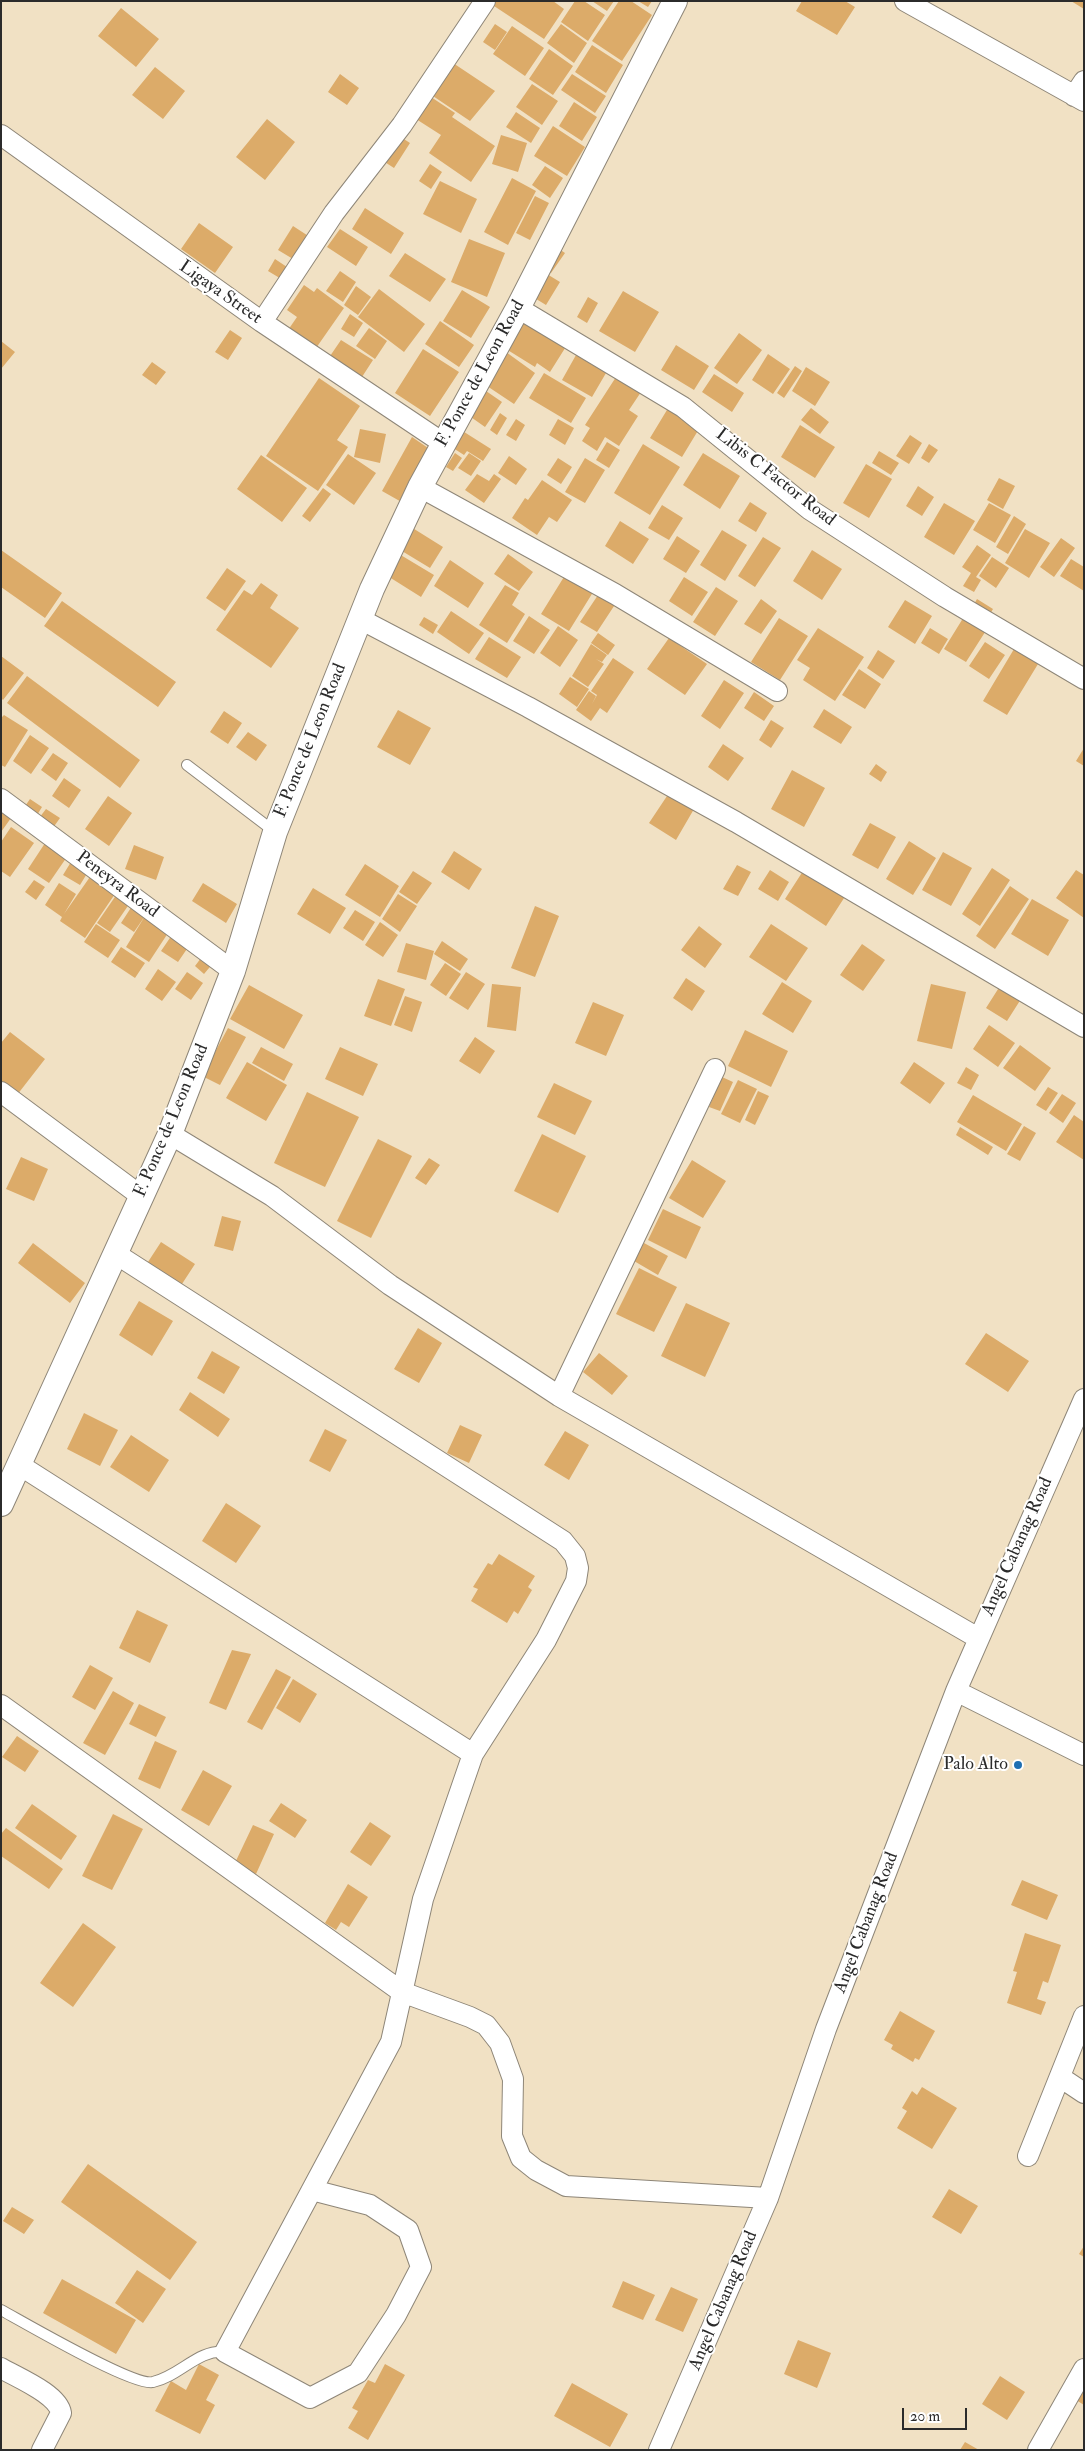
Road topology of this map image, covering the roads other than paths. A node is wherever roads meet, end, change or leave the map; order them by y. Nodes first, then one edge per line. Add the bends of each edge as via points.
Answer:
1 (485, 1) edge
2 (675, 1) edge
3 (905, 1) edge
4 (1081, 93) edge
5 (1, 135) edge
6 (518, 308) junction
7 (262, 322) junction
8 (443, 443) junction
9 (420, 487) junction
10 (360, 619) junction
11 (1084, 679) edge
12 (777, 691) dead end
13 (187, 764) dead end
14 (1, 799) edge
15 (275, 832) junction
16 (233, 971) junction
17 (1084, 1027) edge
18 (715, 1069) dead end
19 (1, 1092) edge
20 (170, 1134) junction
21 (141, 1196) junction
22 (116, 1254) junction
23 (559, 1396) junction
24 (1084, 1399) edge
25 (20, 1466) junction
26 (2, 1499) edge
27 (978, 1638) junction
28 (956, 1691) junction
29 (1, 1705) edge
30 (472, 1754) junction
31 (1084, 1755) edge
32 (402, 1992) junction
33 (1084, 2016) edge
34 (1060, 2077) junction
35 (1084, 2093) edge
36 (1028, 2156) dead end
37 (312, 2190) junction
38 (768, 2198) junction
39 (1, 2310) edge
40 (225, 2352) junction
41 (1, 2368) edge
42 (1084, 2369) edge
43 (42, 2450) edge
44 (659, 2450) edge
45 (1038, 2450) edge

1 - 7 street via 402,125 334,212
2 - 6 street, F. Ponce de Leon Road
3 - 4 street
5 - 7 street, Ligaya Street
6 - 8 street, F. Ponce de Leon Road
6 - 11 street, Libis C Factor Road via 683,407 809,509 945,597
7 - 8 street, Ligaya Street
8 - 9 street, F. Ponce de Leon Road
9 - 10 street, F. Ponce de Leon Road
9 - 12 street via 615,594
10 - 15 street, F. Ponce de Leon Road
10 - 17 street via 736,822
13 - 15 lane
14 - 16 street, Peneyra Road
15 - 16 street, F. Ponce de Leon Road
16 - 20 street, F. Ponce de Leon Road
18 - 23 street
19 - 21 street
20 - 21 street, F. Ponce de Leon Road
20 - 23 street via 272,1196 390,1285
21 - 22 street, F. Ponce de Leon Road
22 - 25 street, F. Ponce de Leon Road
22 - 30 street via 563,1541 575,1556 578,1568 576,1581 546,1640
23 - 27 street
24 - 27 street, Angel Cabanag Road
25 - 26 street, F. Ponce de Leon Road
25 - 30 street
27 - 28 street, Angel Cabanag Road
28 - 31 street
28 - 38 street, Angel Cabanag Road via 826,2029
29 - 32 street
30 - 32 street via 422,1899
32 - 37 street via 391,2042
32 - 38 street via 486,2025 500,2043 513,2079 512,2136 522,2158 536,2170 566,2186
33 - 34 street
34 - 35 street
34 - 36 street
37 - 40 street
37 - 40 street via 370,2205 408,2230 421,2266 396,2315 358,2373 310,2398
38 - 44 street, Angel Cabanag Road
39 - 40 lane via 123,2374 148,2383 160,2380 213,2350
41 - 43 street via 50,2396 60,2407 61,2413
42 - 45 street

